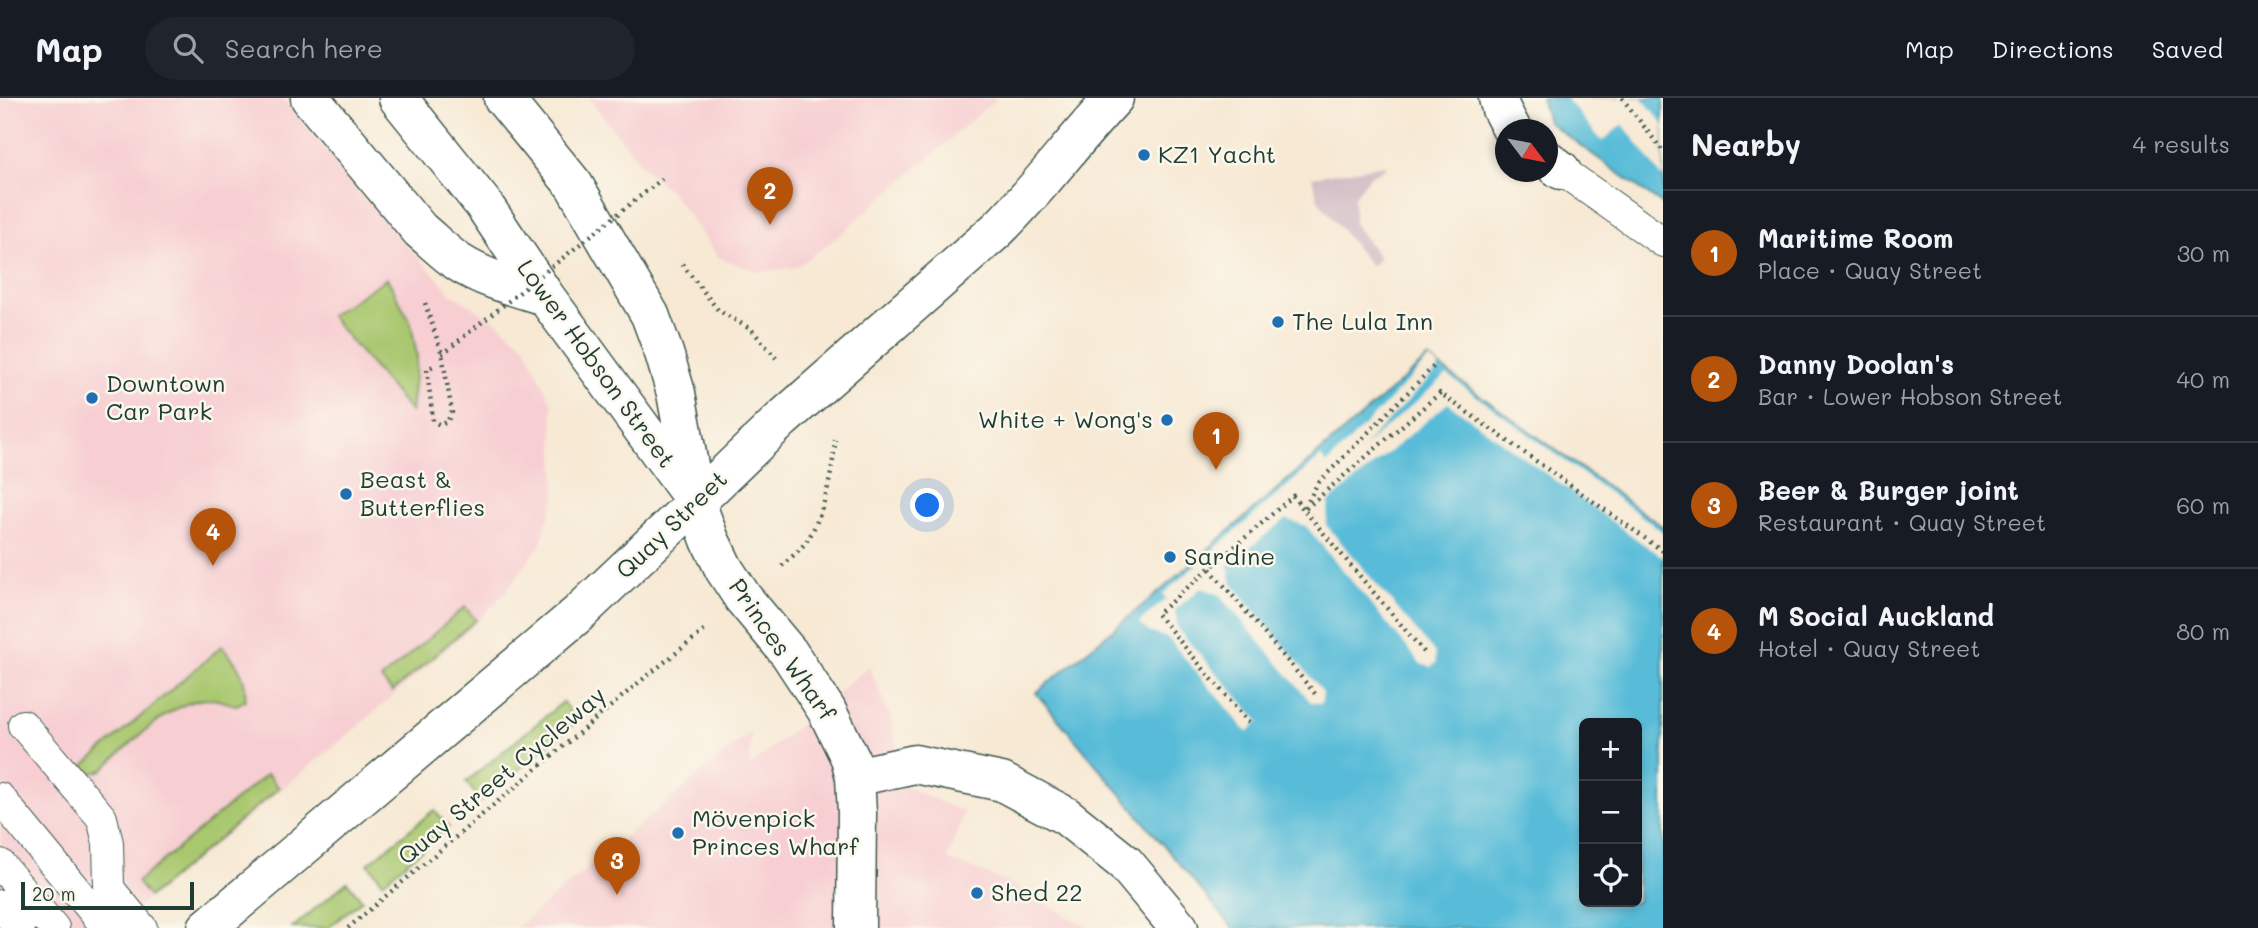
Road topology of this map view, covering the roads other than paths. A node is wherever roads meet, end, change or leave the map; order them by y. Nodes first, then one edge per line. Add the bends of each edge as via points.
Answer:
1 (310, 98) edge
2 (398, 98) edge
3 (502, 98) edge
4 (1114, 98) edge
5 (1498, 98) edge
6 (1078, 112) edge
7 (1505, 119) edge
8 (1558, 168) edge
9 (1663, 243) edge
10 (545, 296) junction
11 (696, 502) junction
12 (23, 725) dead end
13 (855, 777) junction
14 (0, 798) edge
15 (0, 864) edge
16 (0, 905) edge
17 (20, 928) edge
18 (54, 928) edge
19 (107, 928) edge
20 (142, 928) edge
21 (207, 928) edge
22 (856, 928) edge
23 (1179, 928) edge

1 - 10 main road via 441,249 481,275
2 - 10 main road, Lower Hobson Street via 484,205
3 - 11 main road, Lower Hobson Street via 574,185 650,315 676,393
4 - 6 main road, Quay Street
5 - 7 main road
6 - 11 main road, Quay Street via 1021,207 781,420
8 - 9 lane
10 - 11 main road, Lower Hobson Street
11 - 13 main road, Princes Wharf via 724,569 827,711 842,737
11 - 21 main road, Quay Street via 578,614
12 - 20 lane via 102,818 107,831 109,886
13 - 22 main road, Princes Wharf
13 - 23 main road via 915,764 1002,782 1066,817 1125,863
14 - 19 lane
15 - 18 lane
16 - 17 lane

